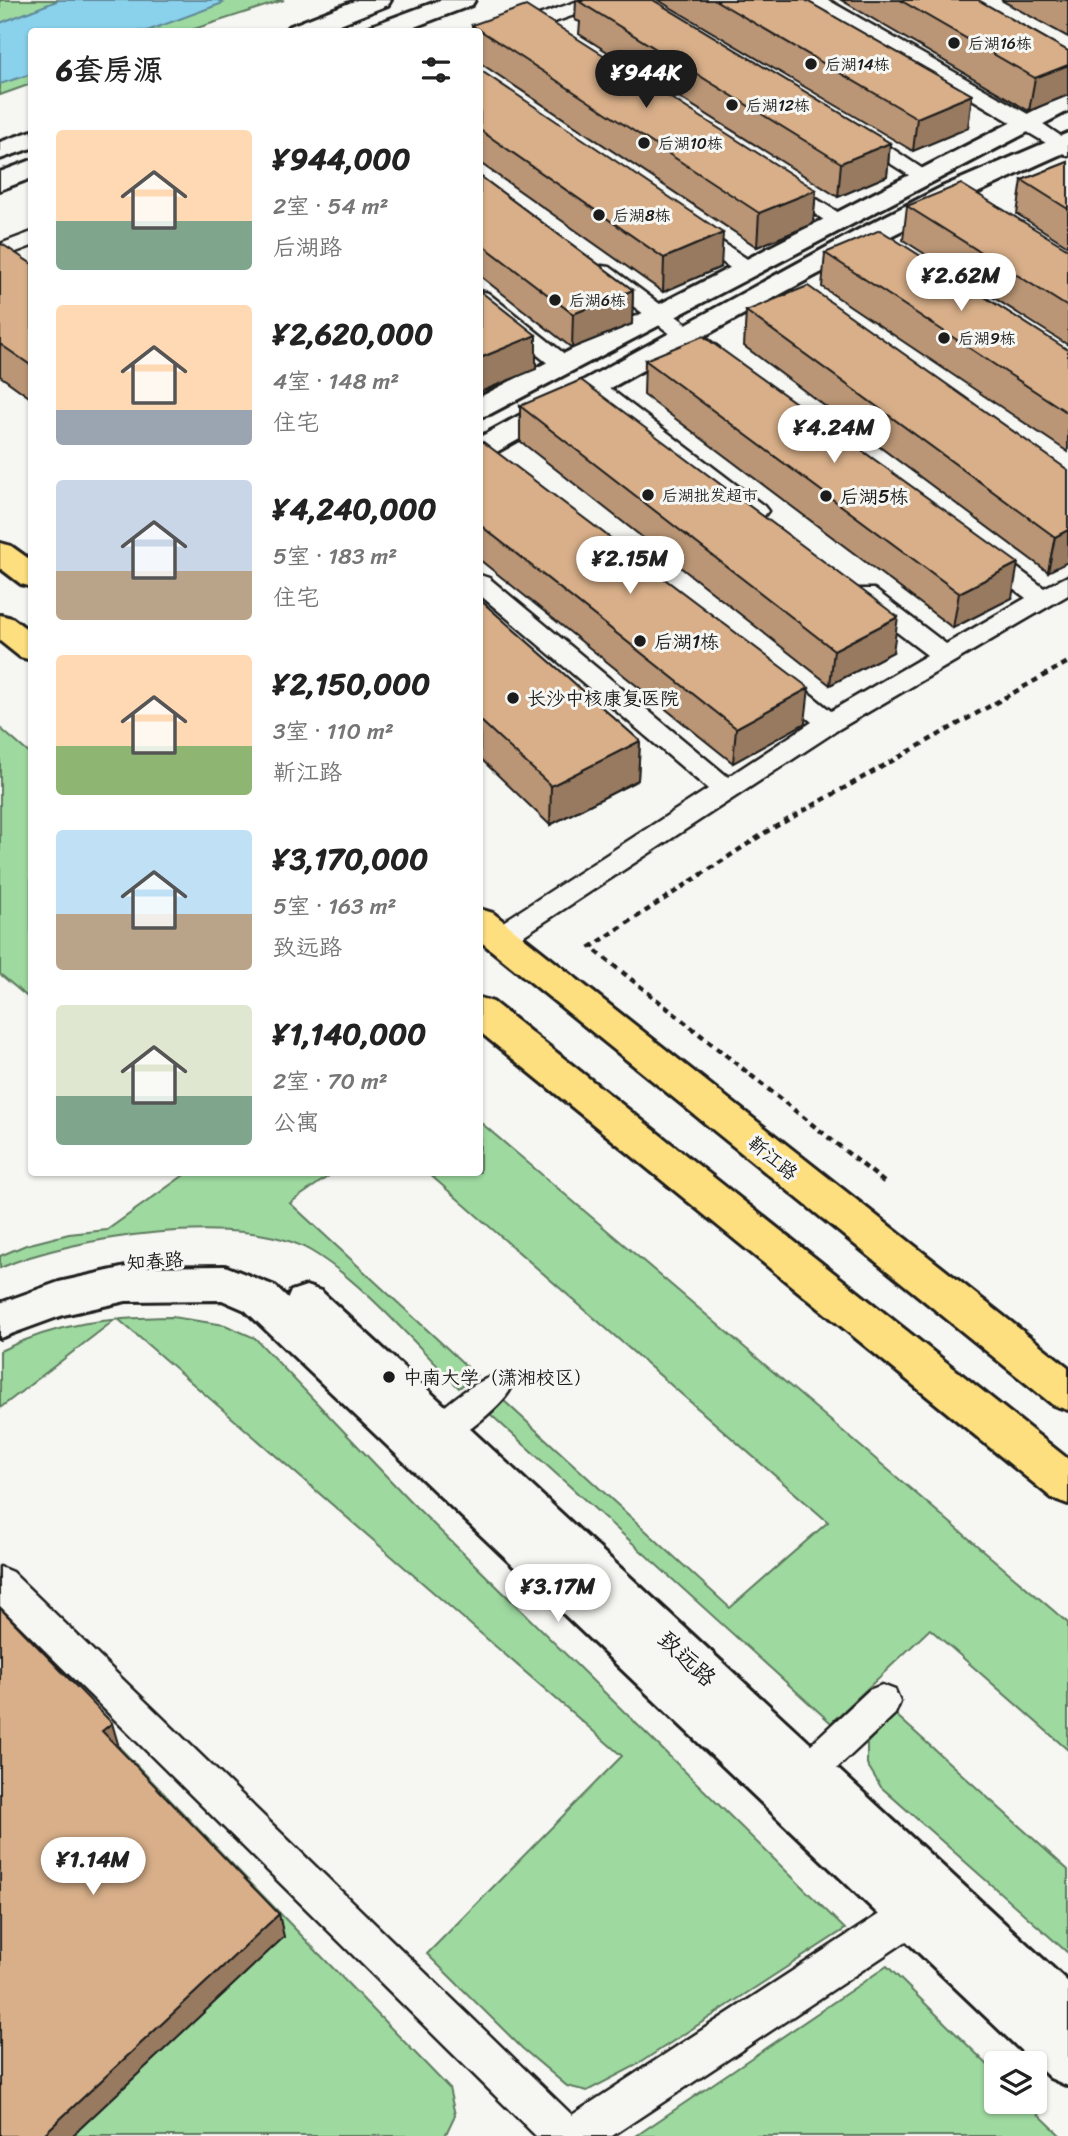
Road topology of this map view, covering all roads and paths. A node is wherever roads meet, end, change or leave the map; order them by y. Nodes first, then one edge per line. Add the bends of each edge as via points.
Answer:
1 (379, 0) edge
2 (463, 0) edge
3 (598, 0) edge
4 (814, 0) edge
5 (534, 23) junction
6 (308, 28) edge
7 (388, 28) edge
8 (557, 38) edge
9 (483, 41) edge
10 (1068, 101) edge
11 (1026, 121) junction
12 (841, 124) edge
13 (28, 140) edge
14 (1065, 145) edge
15 (0, 151) edge
16 (28, 170) edge
17 (767, 174) edge
18 (922, 175) junction
19 (0, 182) edge
20 (668, 214) edge
21 (837, 220) junction
22 (28, 240) edge
23 (0, 252) edge
24 (580, 257) edge
25 (745, 268) junction
26 (483, 300) edge
27 (658, 313) junction
28 (686, 334) junction
29 (564, 365) junction
30 (731, 367) edge
31 (592, 386) junction
32 (483, 406) edge
33 (491, 452) edge
34 (779, 529) edge
35 (965, 541) edge
36 (0, 552) edge
37 (28, 574) edge
38 (845, 580) edge
39 (1068, 584) edge
40 (483, 586) edge
41 (1043, 598) junction
42 (0, 625) edge
43 (28, 647) edge
44 (944, 655) junction
45 (1068, 662) edge
46 (755, 663) edge
47 (830, 723) junction
48 (725, 789) junction
49 (489, 930) edge
50 (483, 1014) edge
51 (895, 1190) dead end
52 (0, 1298) edge
53 (305, 1302) joint
54 (0, 1321) edge
55 (493, 1390) dead end
56 (1068, 1392) edge
57 (442, 1430) junction
58 (1068, 1485) edge
59 (0, 1583) edge
60 (882, 1702) dead end
61 (807, 1772) junction
62 (915, 1913) junction
63 (1068, 2017) edge
64 (1068, 2060) edge
65 (565, 2136) edge
66 (576, 2136) edge

1 - 6 street
2 - 7 street
3 - 5 lane
4 - 11 lane
5 - 8 lane
5 - 9 lane
10 - 11 street
11 - 14 lane
11 - 18 street
12 - 18 lane
13 - 15 street
14 - 28 street via 791,291
16 - 19 street
17 - 21 lane
18 - 21 street
20 - 25 lane
21 - 25 street
22 - 23 lane
24 - 27 lane
25 - 27 street
26 - 29 lane
27 - 28 lane
27 - 29 street
28 - 30 lane
28 - 31 street
29 - 32 street
31 - 33 street
31 - 34 lane
35 - 41 lane
36 - 37 main road
38 - 44 lane
39 - 41 lane
40 - 48 lane
41 - 44 lane
42 - 43 main road
44 - 47 lane
45 - 51 path via 766,832 591,947
46 - 47 lane
47 - 48 lane
48 - 49 lane
49 - 56 main road, 靳江路
50 - 58 main road
52 - 53 street, 知春路 via 84,1269 177,1258 221,1261 265,1273
53 - 57 street, 致远路
54 - 62 street via 60,1299 126,1284 225,1283 261,1298
55 - 57 lane
57 - 61 street, 致远路
59 - 65 lane
60 - 61 lane
61 - 63 street, 致远路
62 - 64 street
62 - 66 lane

